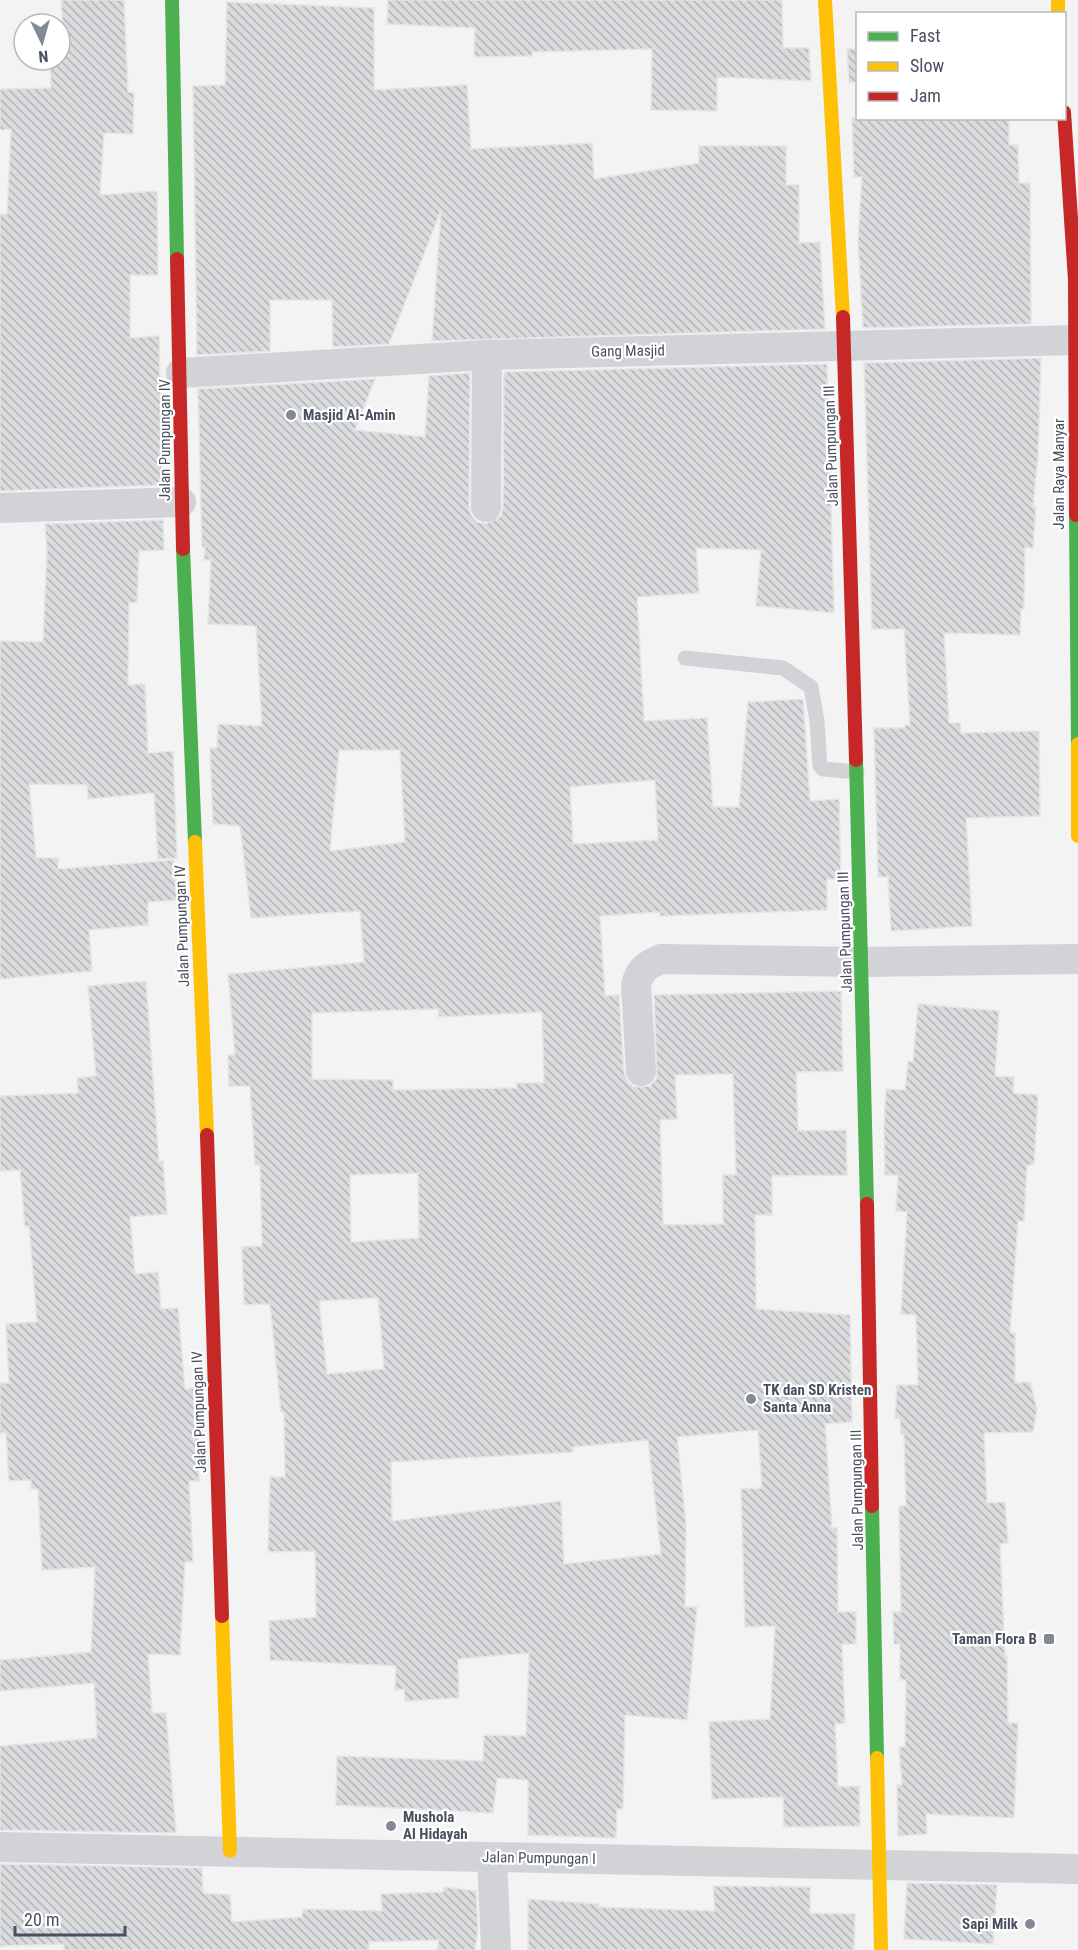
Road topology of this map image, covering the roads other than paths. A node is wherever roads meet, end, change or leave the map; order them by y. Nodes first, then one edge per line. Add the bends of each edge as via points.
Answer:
1 (172, 0) edge
2 (825, 0) edge
3 (1065, 120) edge
4 (1075, 340) junction
5 (845, 346) junction
6 (487, 355) junction
7 (181, 373) junction
8 (181, 502) junction
9 (486, 507) dead end
10 (0, 508) edge
11 (685, 658) dead end
12 (857, 772) junction
13 (1078, 836) edge
14 (1078, 959) edge
15 (862, 962) junction
16 (641, 1071) dead end
17 (0, 1847) edge
18 (230, 1851) junction
19 (492, 1858) junction
20 (881, 1864) junction
21 (1078, 1869) edge
22 (496, 1950) edge
23 (881, 1950) edge

1 - 7 street, Jalan Pumpungan IV
2 - 5 street, Jalan Pumpungan III
3 - 4 street, Jalan Raya Manyar
4 - 5 street, Gang Masjid
4 - 13 street, Jalan Raya Manyar
5 - 6 street, Gang Masjid
5 - 12 street, Jalan Pumpungan III
6 - 7 street, Gang Masjid
6 - 9 street
7 - 8 street, Jalan Pumpungan IV
8 - 10 street
8 - 18 street, Jalan Pumpungan IV via 203,1020
11 - 12 lane via 783,668 812,687 820,766
12 - 15 street, Jalan Pumpungan III
14 - 15 street
15 - 16 street via 661,959 644,966 636,986
15 - 20 street, Jalan Pumpungan III
17 - 18 street, Jalan Pumpungan I
18 - 19 street, Jalan Pumpungan I
19 - 20 street, Jalan Pumpungan I
19 - 22 street
20 - 21 street, Jalan Pumpungan I
20 - 23 street, Jalan Pumpungan III

